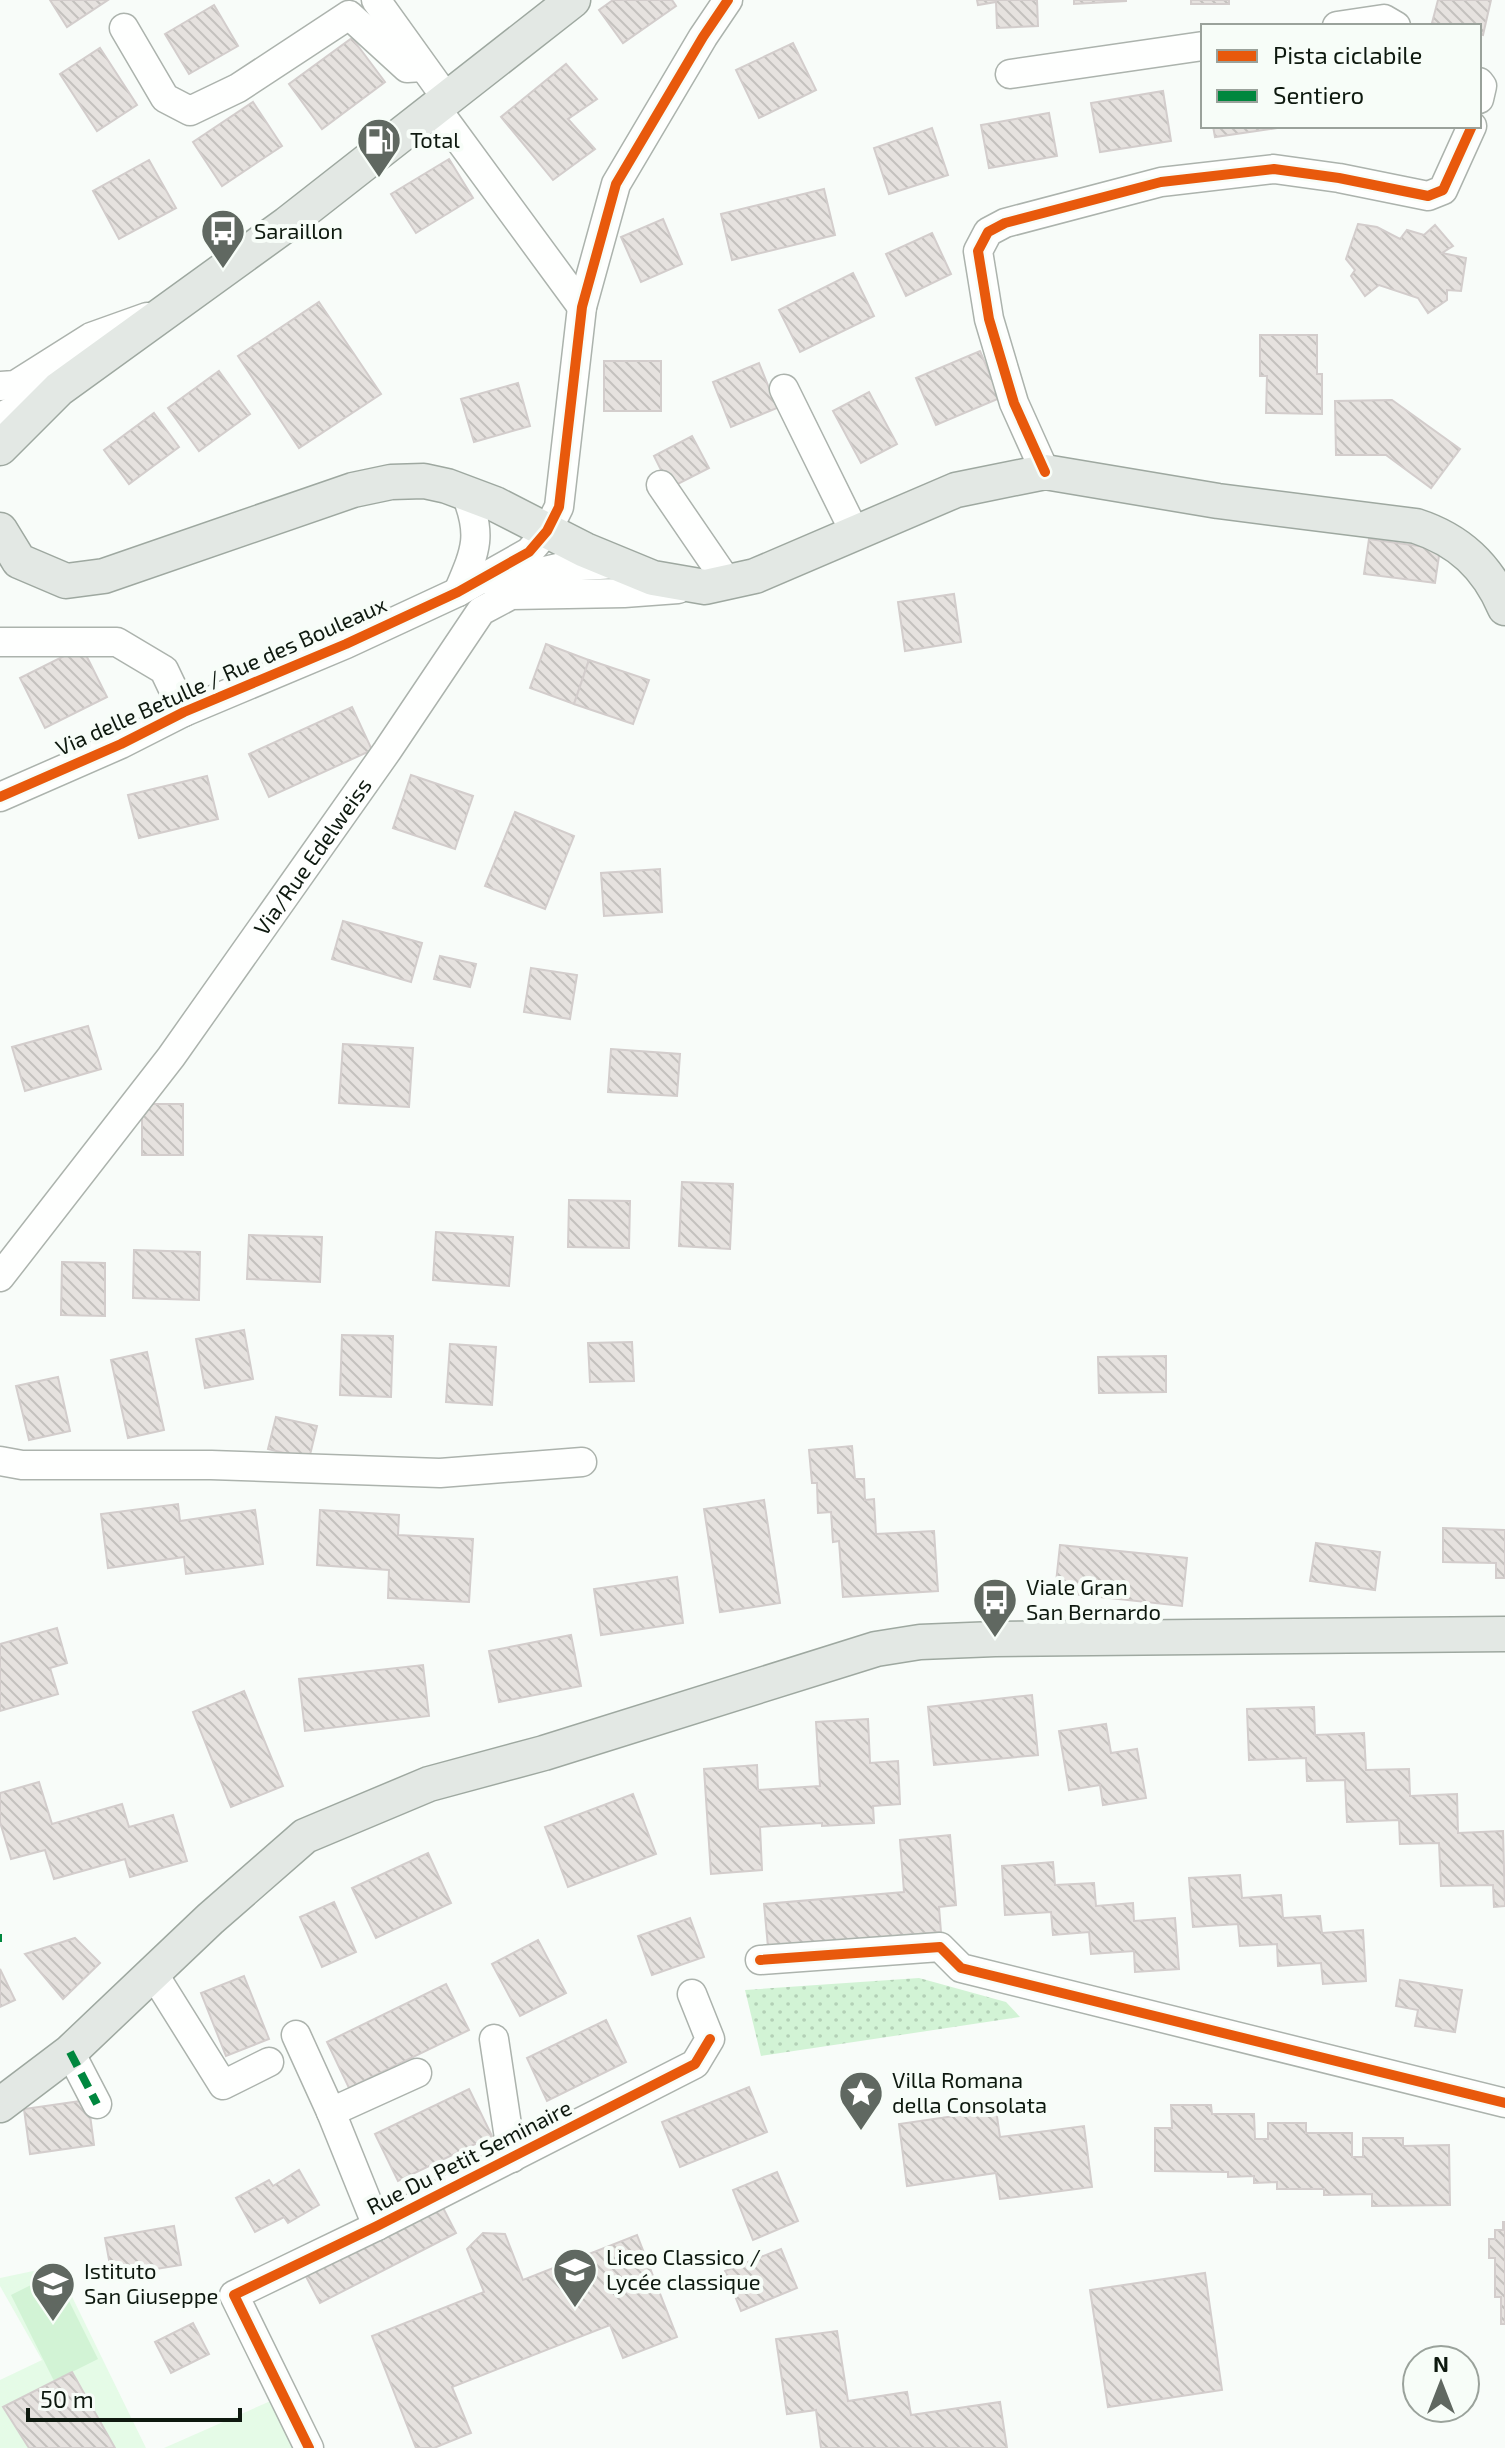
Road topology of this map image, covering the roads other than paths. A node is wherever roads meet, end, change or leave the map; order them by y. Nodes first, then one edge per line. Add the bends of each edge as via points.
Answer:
1 (376, 0) edge
2 (573, 0) edge
3 (728, 0) edge
4 (1350, 24) edge
5 (1393, 24) edge
6 (124, 28) dead end
7 (1201, 46) edge
8 (423, 67) junction
9 (1010, 74) dead end
10 (441, 104) junction
11 (1471, 128) edge
12 (582, 307) junction
13 (166, 310) junction
14 (0, 386) edge
15 (59, 389) junction
16 (784, 389) dead end
17 (0, 417) edge
18 (0, 448) edge
19 (1045, 472) junction
20 (661, 485) dead end
21 (465, 492) junction
22 (0, 530) edge
23 (547, 531) junction
24 (855, 533) junction
25 (618, 564) junction
26 (717, 585) junction
27 (458, 592) junction
28 (1505, 608) edge
29 (0, 642) edge
30 (184, 712) junction
31 (0, 797) edge
32 (0, 1277) edge
33 (0, 1461) edge
34 (582, 1462) dead end
35 (1505, 1634) edge
36 (760, 1960) dead end
37 (153, 1973) junction
38 (692, 1994) dead end
39 (296, 2035) dead end
40 (494, 2039) dead end
41 (70, 2052) junction
42 (269, 2062) dead end
43 (417, 2073) dead end
44 (1505, 2103) edge
45 (97, 2104) dead end
46 (0, 2105) edge
47 (331, 2112) junction
48 (512, 2158) junction
49 (377, 2226) junction
50 (309, 2448) edge

1 - 8 street
2 - 10 main road
3 - 12 street via 616,184
4 - 5 street via 1384,19
6 - 8 street via 165,98 190,111 238,88 349,15 407,68
7 - 9 street
8 - 10 street
10 - 12 street
10 - 13 main road
11 - 19 street via 1443,190 1428,196 1274,169 1161,182 988,232 978,251 989,319 1014,403
12 - 23 street via 559,507
13 - 14 street via 91,337 15,385
13 - 15 main road
15 - 17 street
15 - 18 main road
16 - 24 street
19 - 24 main road via 956,490
19 - 28 main road via 1416,526 1466,551 1489,577
20 - 26 street
21 - 22 main road via 424,481 353,490 104,576 66,581 19,561
21 - 23 main road
21 - 27 street via 476,518 474,554
23 - 25 main road
23 - 27 street via 529,552
24 - 26 main road via 755,576
25 - 26 main road via 653,578
25 - 27 street via 562,567
26 - 32 street, Via/Rue Edelweiss via 511,595 481,611 171,1057
27 - 30 street, Via delle Betulle / Rue des Bouleaux
29 - 30 street via 117,642 164,670
30 - 31 street, Via delle Betulle / Rue des Bouleaux
33 - 34 street via 440,1473
35 - 37 main road via 995,1639 876,1649 429,1784 305,1836
36 - 44 street via 940,1947 961,1968
37 - 41 main road
37 - 42 street via 223,2085
38 - 48 street, Rue Du Petit Seminaire via 710,2039 695,2064
39 - 47 street
40 - 48 street
41 - 45 street
41 - 46 main road
43 - 47 street
47 - 49 street
48 - 49 street, Rue Du Petit Seminaire
49 - 50 street, Rue Du Petit Seminaire via 234,2295

